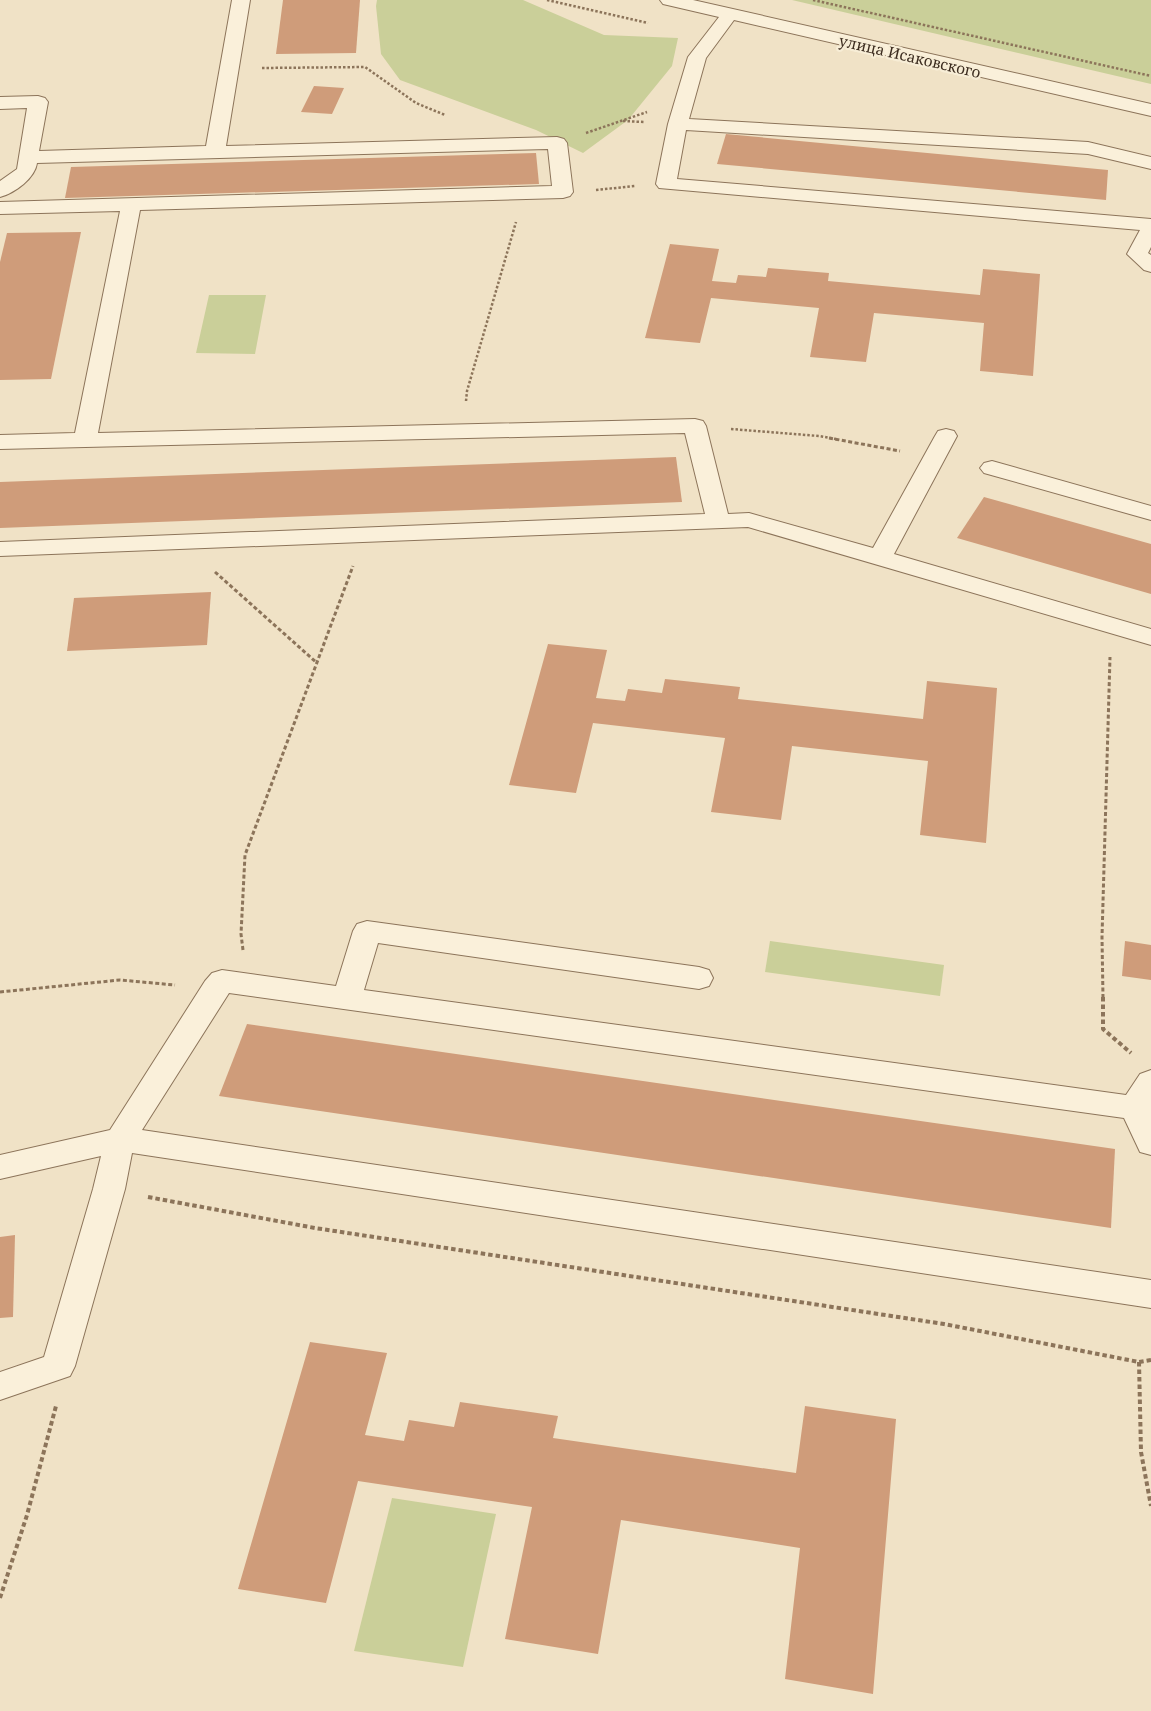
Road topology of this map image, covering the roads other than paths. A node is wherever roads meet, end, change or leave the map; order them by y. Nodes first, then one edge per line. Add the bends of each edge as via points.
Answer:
1 (241, 0) edge
2 (669, 0) edge
3 (730, 14) junction
4 (0, 103) edge
5 (1151, 110) edge
6 (678, 124) junction
7 (215, 152) junction
8 (1151, 163) edge
9 (28, 164) junction
10 (0, 172) edge
11 (0, 191) edge
12 (131, 204) junction
13 (0, 208) edge
14 (1151, 225) edge
15 (1151, 229) edge
16 (1151, 266) edge
17 (946, 436) dead end
18 (85, 440) junction
19 (0, 442) edge
20 (992, 468) dead end
21 (1151, 513) edge
22 (718, 521) junction
23 (0, 549) edge
24 (880, 557) junction
25 (1151, 637) edge
26 (698, 978) dead end
27 (347, 999) junction
28 (1144, 1070) edge
29 (1134, 1108) junction
30 (120, 1140) junction
31 (1151, 1143) edge
32 (0, 1167) edge
33 (1151, 1294) edge
34 (2, 1387) edge

1 - 7 street
2 - 3 street, улица Исаковского
3 - 5 street, улица Исаковского
3 - 6 street via 697,57
4 - 9 street via 38,102
6 - 8 street via 1088,148
6 - 14 street via 666,184
7 - 9 street
7 - 12 street via 557,143 563,192
9 - 10 street
9 - 11 street
12 - 13 street
12 - 18 street
15 - 16 street via 1137,254
17 - 24 street
18 - 19 street
18 - 22 street via 695,426
20 - 21 street
22 - 23 street
22 - 24 street via 749,520
24 - 25 street
26 - 27 street via 367,931
27 - 29 street
27 - 30 street via 222,981
28 - 29 street
29 - 31 street
30 - 32 street
30 - 33 street
30 - 34 street via 58,1366

